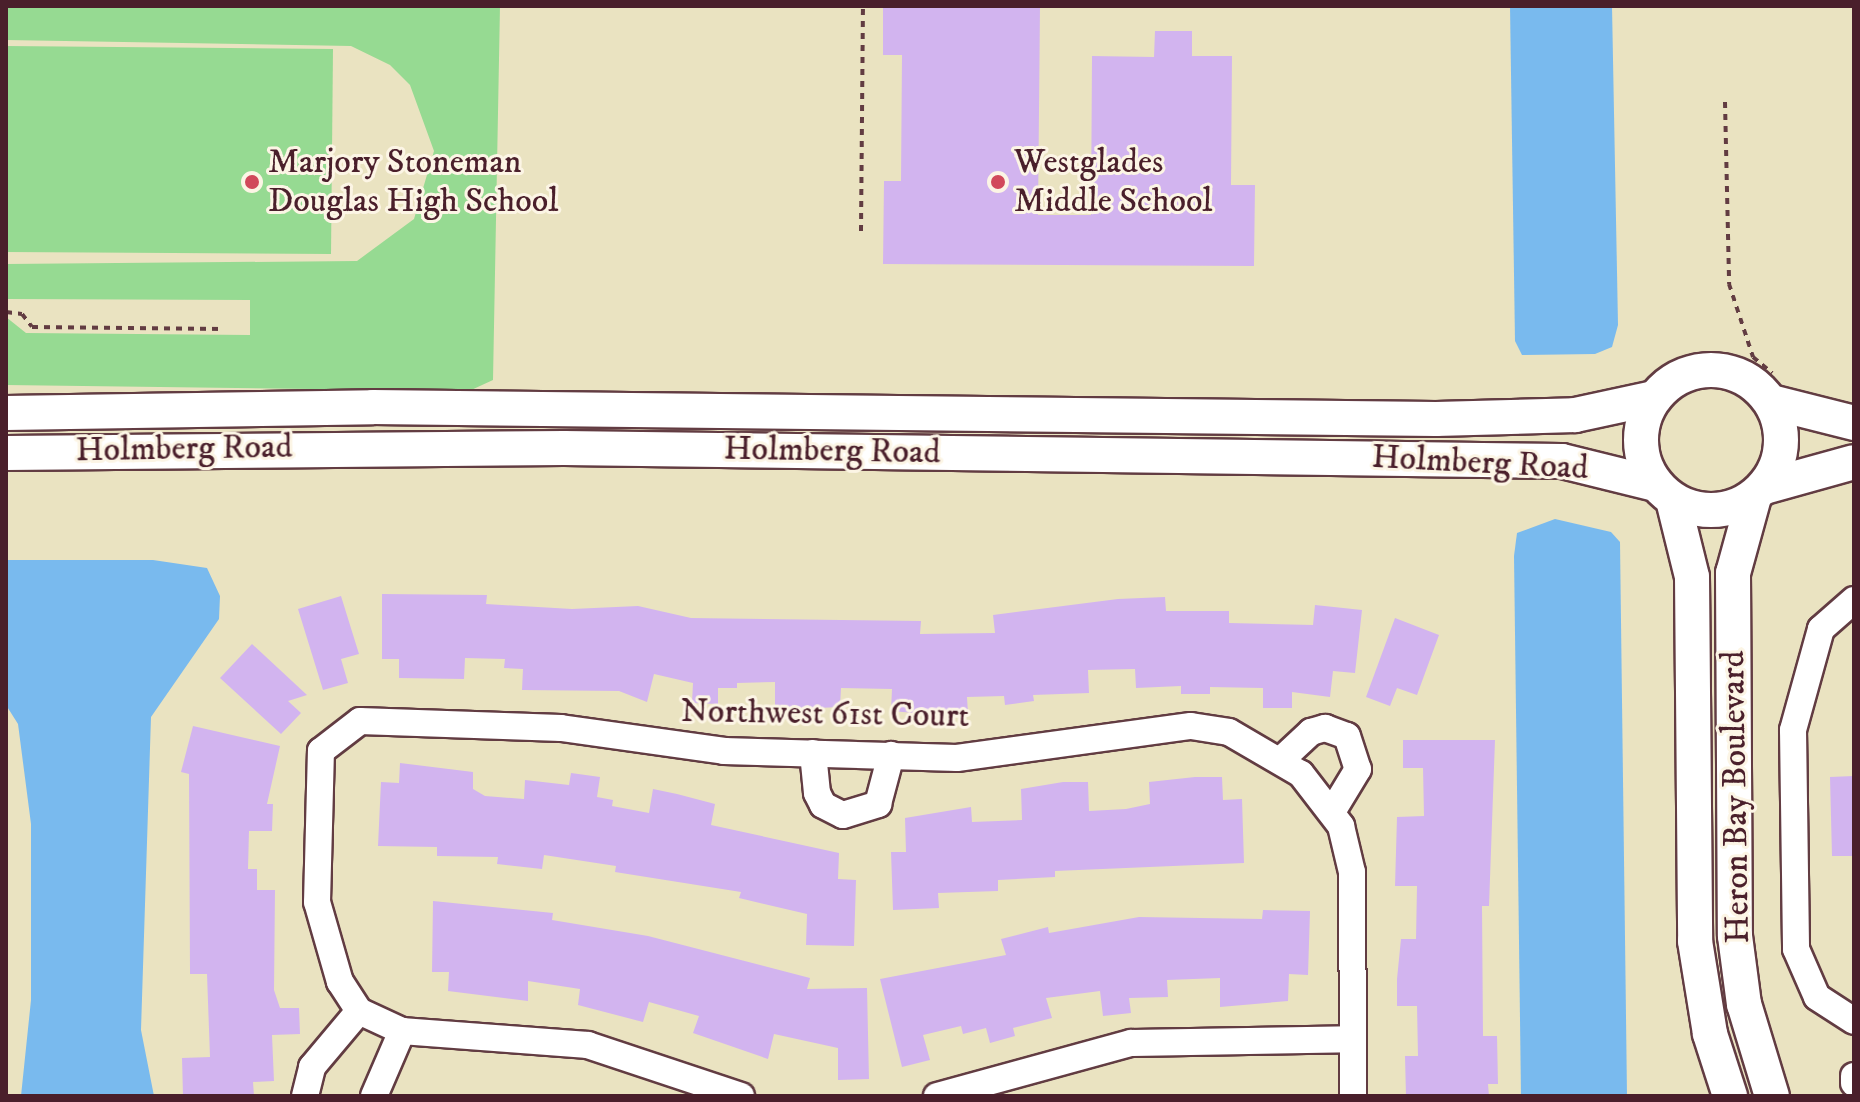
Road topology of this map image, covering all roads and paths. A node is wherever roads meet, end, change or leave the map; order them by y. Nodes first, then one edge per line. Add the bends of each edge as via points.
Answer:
1 (863, 6) edge
2 (1725, 102) dead end
3 (861, 231) dead end
4 (6, 312) edge
5 (224, 329) dead end
6 (1778, 393) junction
7 (1654, 398) junction
8 (6, 413) edge
9 (1854, 423) edge
10 (6, 453) edge
11 (1854, 462) edge
12 (1664, 492) junction
13 (1759, 492) junction
14 (1854, 600) edge
15 (813, 753) junction
16 (891, 755) junction
17 (1292, 766) junction
18 (1332, 812) junction
19 (1854, 1021) edge
20 (379, 1022) junction
21 (1352, 1039) junction
22 (1854, 1076) edge
23 (1854, 1083) edge
24 (305, 1096) edge
25 (374, 1096) edge
26 (741, 1096) edge
27 (937, 1096) edge
28 (1353, 1096) edge
29 (1730, 1096) edge
30 (1772, 1096) edge

1 - 3 path
2 - 6 path via 1729,284 1753,357
4 - 5 path via 22,314 32,327
6 - 7 street via 1714,370 1691,372
6 - 9 street
6 - 13 street via 1781,455
7 - 8 street, Holmberg Road via 1575,415 1436,419 373,407
7 - 12 street via 1640,441
10 - 12 street, Holmberg Road via 564,448 1532,460 1591,466
11 - 13 street
12 - 13 street via 1714,510
12 - 29 street, Heron Bay Boulevard via 1692,577 1695,941 1710,1034
13 - 30 street, Heron Bay Boulevard via 1733,573 1735,936 1744,1004
14 - 19 street via 1821,629 1793,730 1796,949 1817,997
15 - 16 street, Northwest 61st Court
15 - 16 street via 817,793 843,815 878,804
15 - 20 street, Northwest 61st Court via 631,744 468,721 360,721 338,732 321,751 317,902 334,969
16 - 17 street, Northwest 61st Court via 957,758 1191,726 1229,732
17 - 18 street
17 - 18 street via 1311,732 1325,728 1347,736 1358,769
18 - 21 street via 1352,872
20 - 24 street via 312,1067
20 - 25 street
20 - 26 street via 588,1045
21 - 27 street via 1131,1043
21 - 28 street
22 - 23 street

